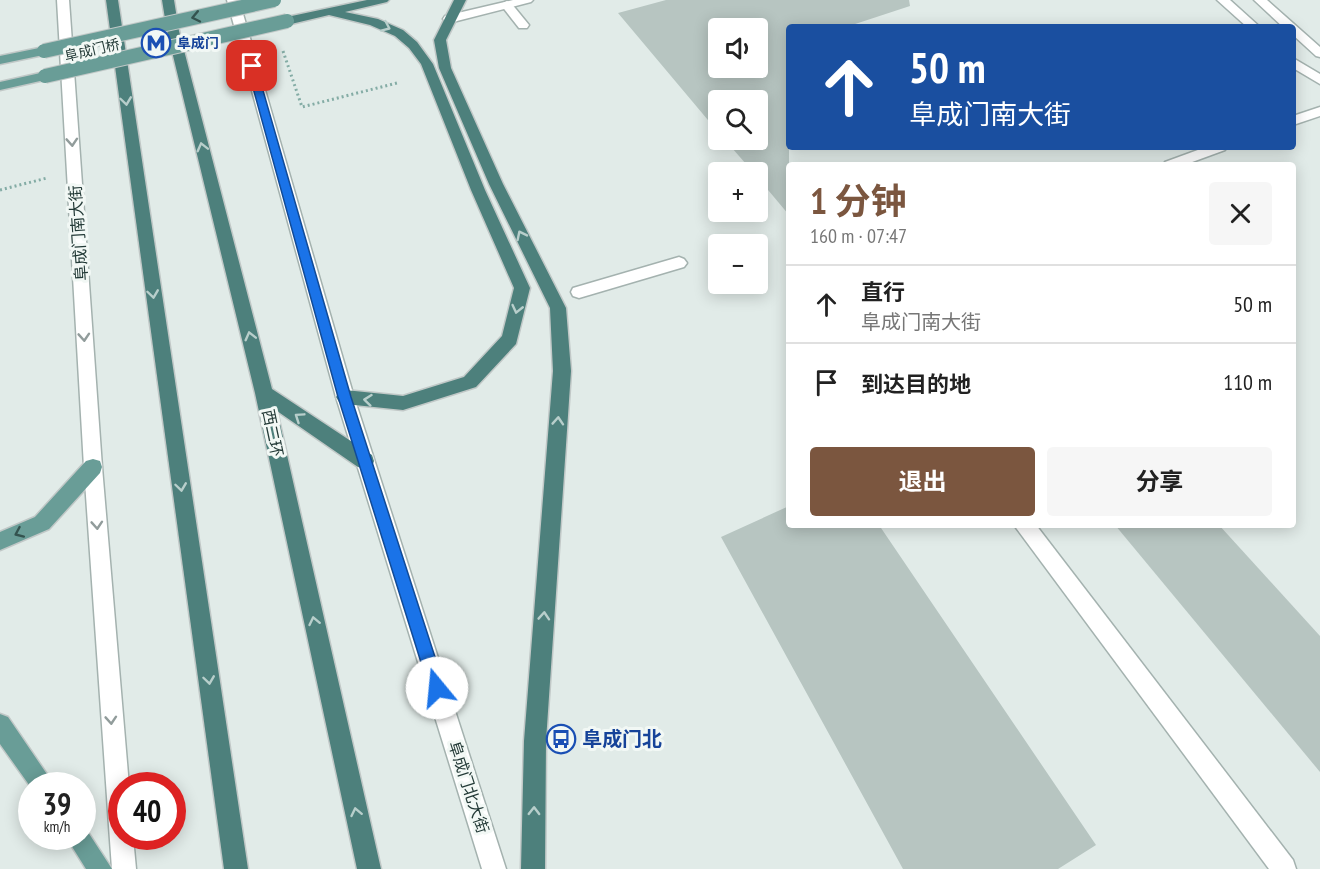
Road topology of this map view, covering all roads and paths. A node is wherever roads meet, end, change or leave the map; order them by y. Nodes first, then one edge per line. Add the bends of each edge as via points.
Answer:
1 (63, 0) edge
2 (112, 0) edge
3 (168, 0) edge
4 (233, 0) edge
5 (274, 0) edge
6 (383, 0) edge
7 (460, 0) edge
8 (527, 0) edge
9 (1223, 0) edge
10 (1260, 0) edge
11 (507, 5) junction
12 (330, 12) junction
13 (448, 19) junction
14 (287, 21) joint
15 (1251, 24) edge
16 (1287, 24) edge
17 (523, 25) dead end
18 (1296, 32) edge
19 (281, 43) dead end
20 (1320, 54) edge
21 (0, 60) edge
22 (1296, 64) edge
23 (1320, 80) edge
24 (398, 83) dead end
25 (0, 86) edge
26 (1320, 111) edge
27 (1296, 120) edge
28 (1212, 150) edge
29 (1178, 162) edge
30 (51, 177) dead end
31 (0, 190) edge
32 (679, 263) dead end
33 (579, 292) dead end
34 (264, 393) junction
35 (345, 397) junction
36 (365, 461) junction
37 (93, 467) junction
38 (1026, 528) edge
39 (0, 541) edge
40 (0, 725) edge
41 (33, 772) edge
42 (87, 850) edge
43 (100, 869) edge
44 (124, 869) edge
45 (236, 869) edge
46 (369, 869) edge
47 (494, 869) edge
48 (533, 869) edge
49 (1284, 869) edge

1 -> 37 street, 阜成门南大街
2 -> 45 highway
34 -> 3 highway, 西二环
4 - 35 street
5 -> 21 main road, 阜成门桥, bridge
6 - 12 highway
7 - 13 highway
8 - 11 street
9 - 15 street
10 - 16 street
11 - 13 street
11 - 17 street
12 - 14 highway
12 -> 35 highway via 374,22 399,33 427,64 522,288 510,339 470,382 403,403
48 -> 13 highway via 535,741 562,371 558,308 496,184 445,68 440,40
14 - 25 main road, 阜成门桥, bridge
18 - 20 street
19 - 24 path via 302,107
22 - 23 street
26 - 27 street
28 - 29 street
30 - 31 path
32 - 33 street
36 -> 34 highway
46 -> 34 highway, 西二环
35 - 36 street, 阜成门北大街
36 - 47 street, 阜成门北大街
37 -> 39 main road via 42,523
37 -> 44 street
38 - 49 street
40 - 41 main road
42 - 43 main road

